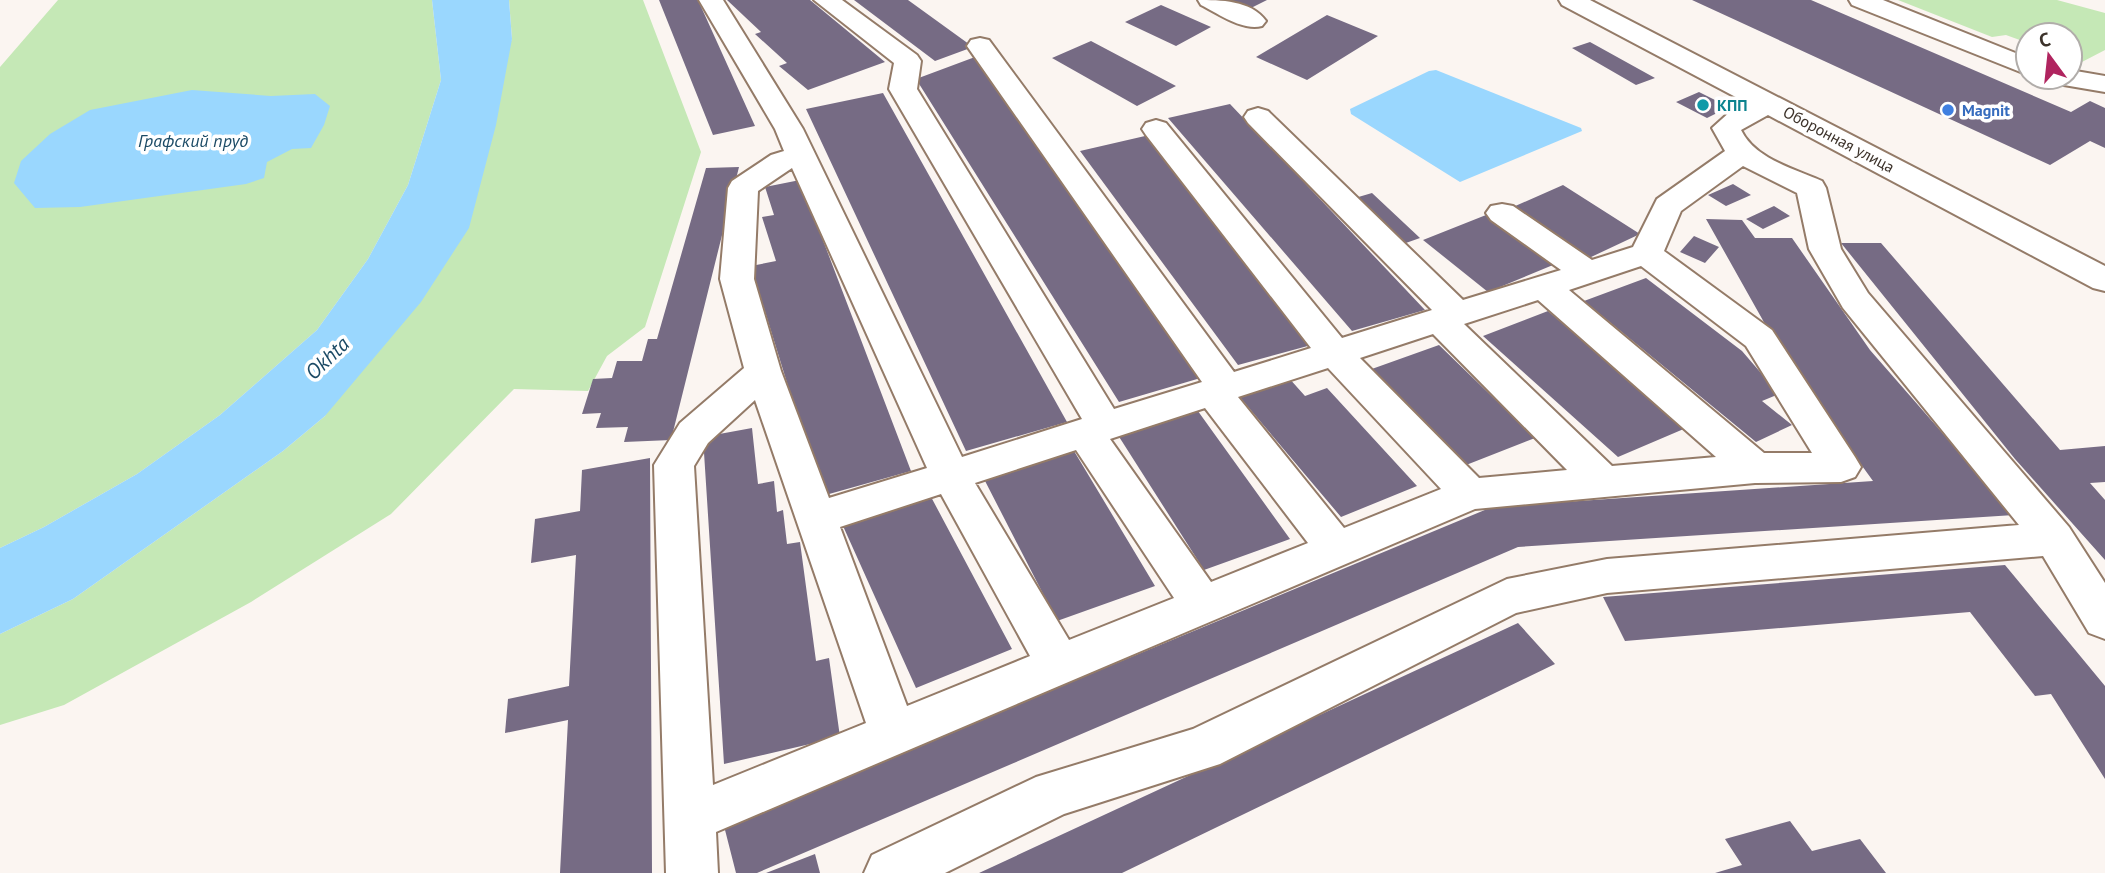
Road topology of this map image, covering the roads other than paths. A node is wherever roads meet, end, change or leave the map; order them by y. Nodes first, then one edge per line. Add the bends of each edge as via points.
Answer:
1 (711, 0) edge
2 (826, 0) edge
3 (1210, 0) edge
4 (1571, 0) edge
5 (1861, 0) edge
6 (1253, 21) dead end
7 (980, 46) dead end
8 (2014, 61) edge
9 (2084, 81) edge
10 (2105, 84) edge
11 (1770, 103) junction
12 (1258, 117) dead end
13 (1156, 130) dead end
14 (1742, 153) junction
15 (801, 155) junction
16 (1502, 213) dead end
17 (2105, 245) edge
18 (1646, 254) junction
19 (2073, 264) junction
20 (1588, 272) junction
21 (2105, 280) edge
22 (1544, 286) junction
23 (1447, 317) junction
24 (1334, 354) junction
25 (762, 371) junction
26 (1219, 390) junction
27 (1095, 430) junction
28 (1755, 468) junction
29 (951, 476) junction
30 (1603, 481) junction
31 (1470, 494) junction
32 (817, 518) junction
33 (2054, 539) junction
34 (1337, 550) junction
35 (1203, 605) junction
36 (2105, 620) edge
37 (1059, 665) junction
38 (894, 734) junction
39 (691, 818) junction
40 (692, 873) edge
41 (890, 873) edge

1 - 15 street
2 - 27 street via 908,61 903,89
3 - 6 street
4 - 11 street, Оборонная улица
5 - 8 street
7 - 26 street
9 - 10 street
11 - 14 street via 1726,128 1730,142
11 - 19 street, Оборонная улица
12 - 23 street
13 - 24 street
14 - 18 street via 1668,206
14 - 33 street via 1811,188 1825,249 1855,300
15 - 25 street via 782,161 743,188 737,279
15 - 29 street
16 - 20 street
17 - 19 street
18 - 20 street
18 - 28 street via 1759,338 1840,467
19 - 21 street, Оборонная улица
20 - 22 street
22 - 23 street
22 - 28 street
23 - 24 street
23 - 30 street
24 - 26 street
24 - 31 street
25 - 32 street
25 - 39 street via 694,433 674,465
26 - 27 street
26 - 34 street
27 - 29 street
27 - 35 street
28 - 30 street
29 - 32 street
29 - 37 street
30 - 31 street
31 - 34 street
32 - 38 street
33 - 36 street
33 - 41 street via 1607,576 1507,597 1203,748 1054,794
34 - 35 street
35 - 37 street
37 - 38 street
38 - 39 street
39 - 40 street

